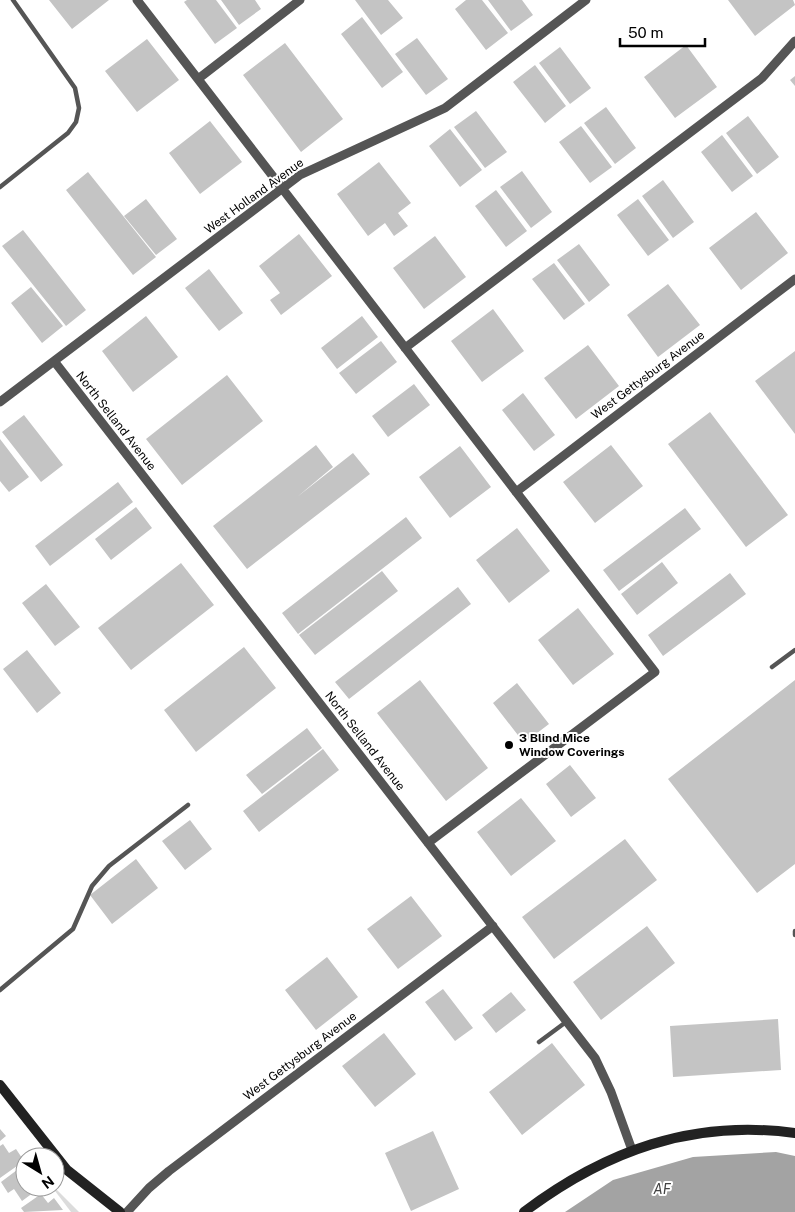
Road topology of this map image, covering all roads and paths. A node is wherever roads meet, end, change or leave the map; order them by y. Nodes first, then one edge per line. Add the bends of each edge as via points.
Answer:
1 (13, 0) edge
2 (137, 0) edge
3 (300, 0) edge
4 (586, 0) edge
5 (795, 41) edge
6 (198, 79) junction
7 (0, 187) edge
8 (282, 189) junction
9 (795, 279) edge
10 (405, 348) junction
11 (54, 361) junction
12 (0, 402) edge
13 (516, 492) junction
14 (795, 650) edge
15 (772, 667) dead end
16 (188, 805) dead end
17 (428, 843) junction
18 (492, 926) junction
19 (795, 931) edge
20 (795, 935) edge
21 (0, 990) edge
22 (566, 1022) junction
23 (539, 1042) dead end
24 (0, 1085) edge
25 (795, 1133) edge
26 (632, 1150) junction
27 (120, 1212) edge
28 (127, 1212) edge
29 (524, 1212) edge

1 - 7 lane via 75,88 79,108 76,122 68,134
2 - 6 street
3 - 6 street
4 - 8 street, West Holland Avenue via 445,108 318,165
5 - 10 street via 762,78
6 - 8 street
8 - 10 street
8 - 11 street, West Holland Avenue
9 - 13 street, West Gettysburg Avenue
10 - 13 street
11 - 12 street, West Holland Avenue
11 - 17 street, North Selland Avenue
13 - 17 street via 655,672
14 - 15 lane
16 - 21 lane via 109,866 92,886 73,929
17 - 18 street, North Selland Avenue
18 - 22 street, North Selland Avenue
18 - 28 street, West Gettysburg Avenue via 169,1171
19 - 20 lane
22 - 23 lane
22 - 26 street, North Selland Avenue via 603,1072
24 - 27 street via 67,1170
25 - 26 street via 726,1129 664,1140
26 - 29 street via 578,1174

